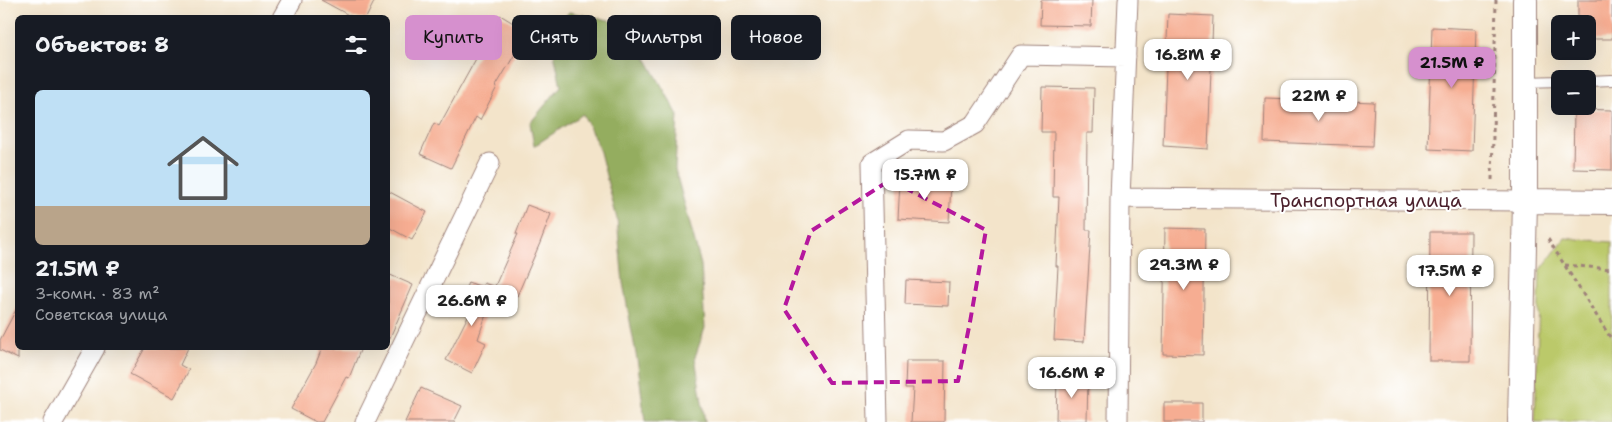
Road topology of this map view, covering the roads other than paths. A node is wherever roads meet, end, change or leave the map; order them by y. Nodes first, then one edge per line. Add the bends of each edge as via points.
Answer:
1 (292, 0) edge
2 (1128, 0) edge
3 (1525, 0) edge
4 (284, 15) edge
5 (1126, 57) junction
6 (1612, 80) edge
7 (1551, 81) edge
8 (1596, 81) edge
9 (1524, 82) junction
10 (490, 163) dead end
11 (1120, 198) junction
12 (1525, 201) junction
13 (1612, 202) edge
14 (95, 350) edge
15 (53, 422) edge
16 (365, 422) edge
17 (878, 422) edge
18 (1118, 422) edge
19 (1520, 422) edge

1 - 4 street
2 - 5 street
3 - 9 street
5 - 11 street
5 - 17 street via 1021,55 975,124 944,142 909,140 872,163
6 - 8 lane
7 - 9 lane
9 - 12 street
10 - 16 street
11 - 12 street, Транспортная улица
11 - 18 street
12 - 13 street, Транспортная улица
12 - 19 street
14 - 15 street

